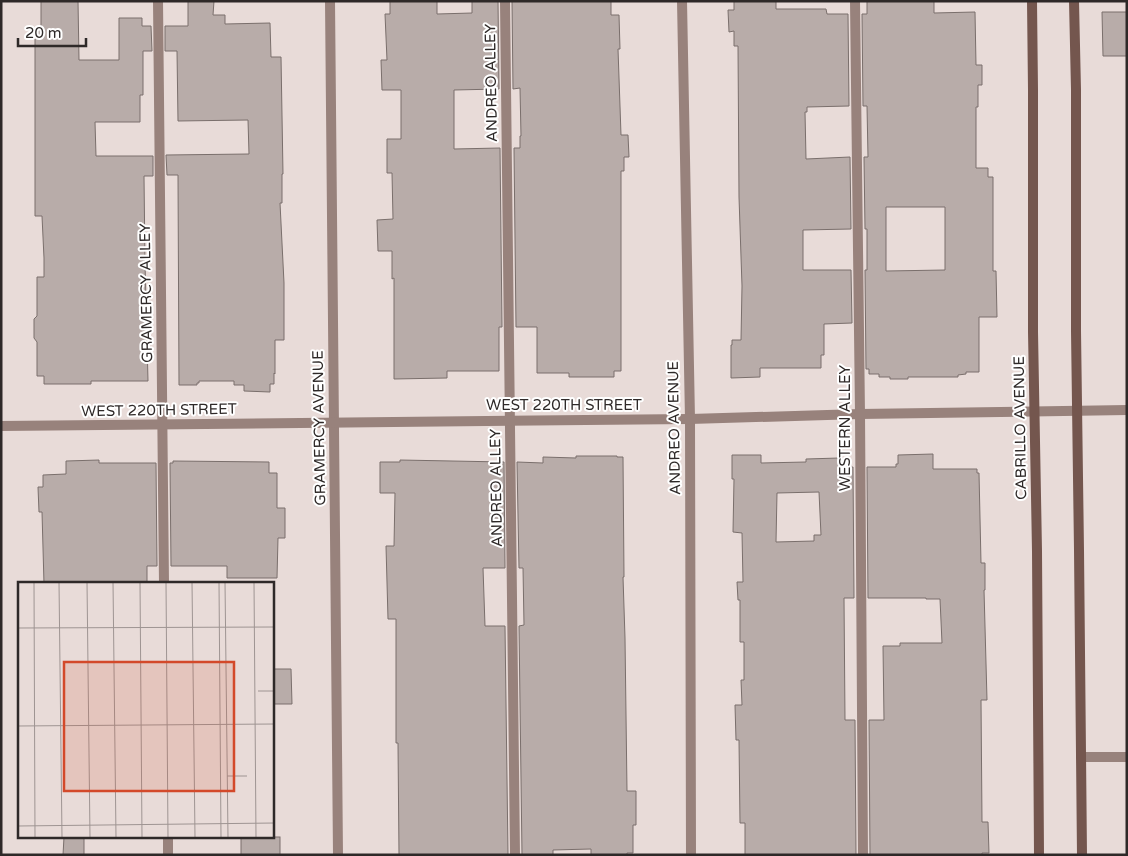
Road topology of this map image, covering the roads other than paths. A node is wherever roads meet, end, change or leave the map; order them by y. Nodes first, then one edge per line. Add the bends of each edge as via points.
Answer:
1 (158, 1) edge
2 (330, 1) edge
3 (505, 1) edge
4 (682, 1) edge
5 (856, 1) edge
6 (1032, 1) edge
7 (1074, 1) edge
8 (1127, 410) edge
9 (1077, 411) junction
10 (1035, 412) junction
11 (860, 414) junction
12 (690, 419) junction
13 (510, 421) junction
14 (334, 422) junction
15 (162, 424) junction
16 (1, 426) edge
17 (164, 582) edge
18 (1081, 757) junction
19 (1127, 757) edge
20 (168, 838) edge
21 (168, 855) edge
22 (338, 855) edge
23 (516, 855) edge
24 (691, 855) edge
25 (863, 855) edge
26 (1039, 855) edge
27 (1082, 855) edge

1 - 15 street, GRAMERCY ALLEY
2 - 14 street, GRAMERCY AVENUE
3 - 13 street, ANDREO ALLEY
4 - 12 street, ANDREO AVENUE
5 - 11 street, WESTERN ALLEY
6 - 10 main road, CABRILLO AVENUE
7 - 9 main road
8 - 9 street, WEST 220TH STREET
9 - 10 street, WEST 220TH STREET
9 - 18 main road
10 - 11 street, WEST 220TH STREET
10 - 26 main road, CABRILLO AVENUE
11 - 12 street, WEST 220TH STREET
11 - 25 street, WESTERN ALLEY
12 - 13 street, WEST 220TH STREET
12 - 24 street, ANDREO AVENUE
13 - 14 street, WEST 220TH STREET
13 - 23 street, ANDREO ALLEY
14 - 15 street, WEST 220TH STREET
14 - 22 street, GRAMERCY AVENUE
15 - 16 street, WEST 220TH STREET
15 - 17 street, GRAMERCY ALLEY
18 - 19 street
18 - 27 main road
20 - 21 street

